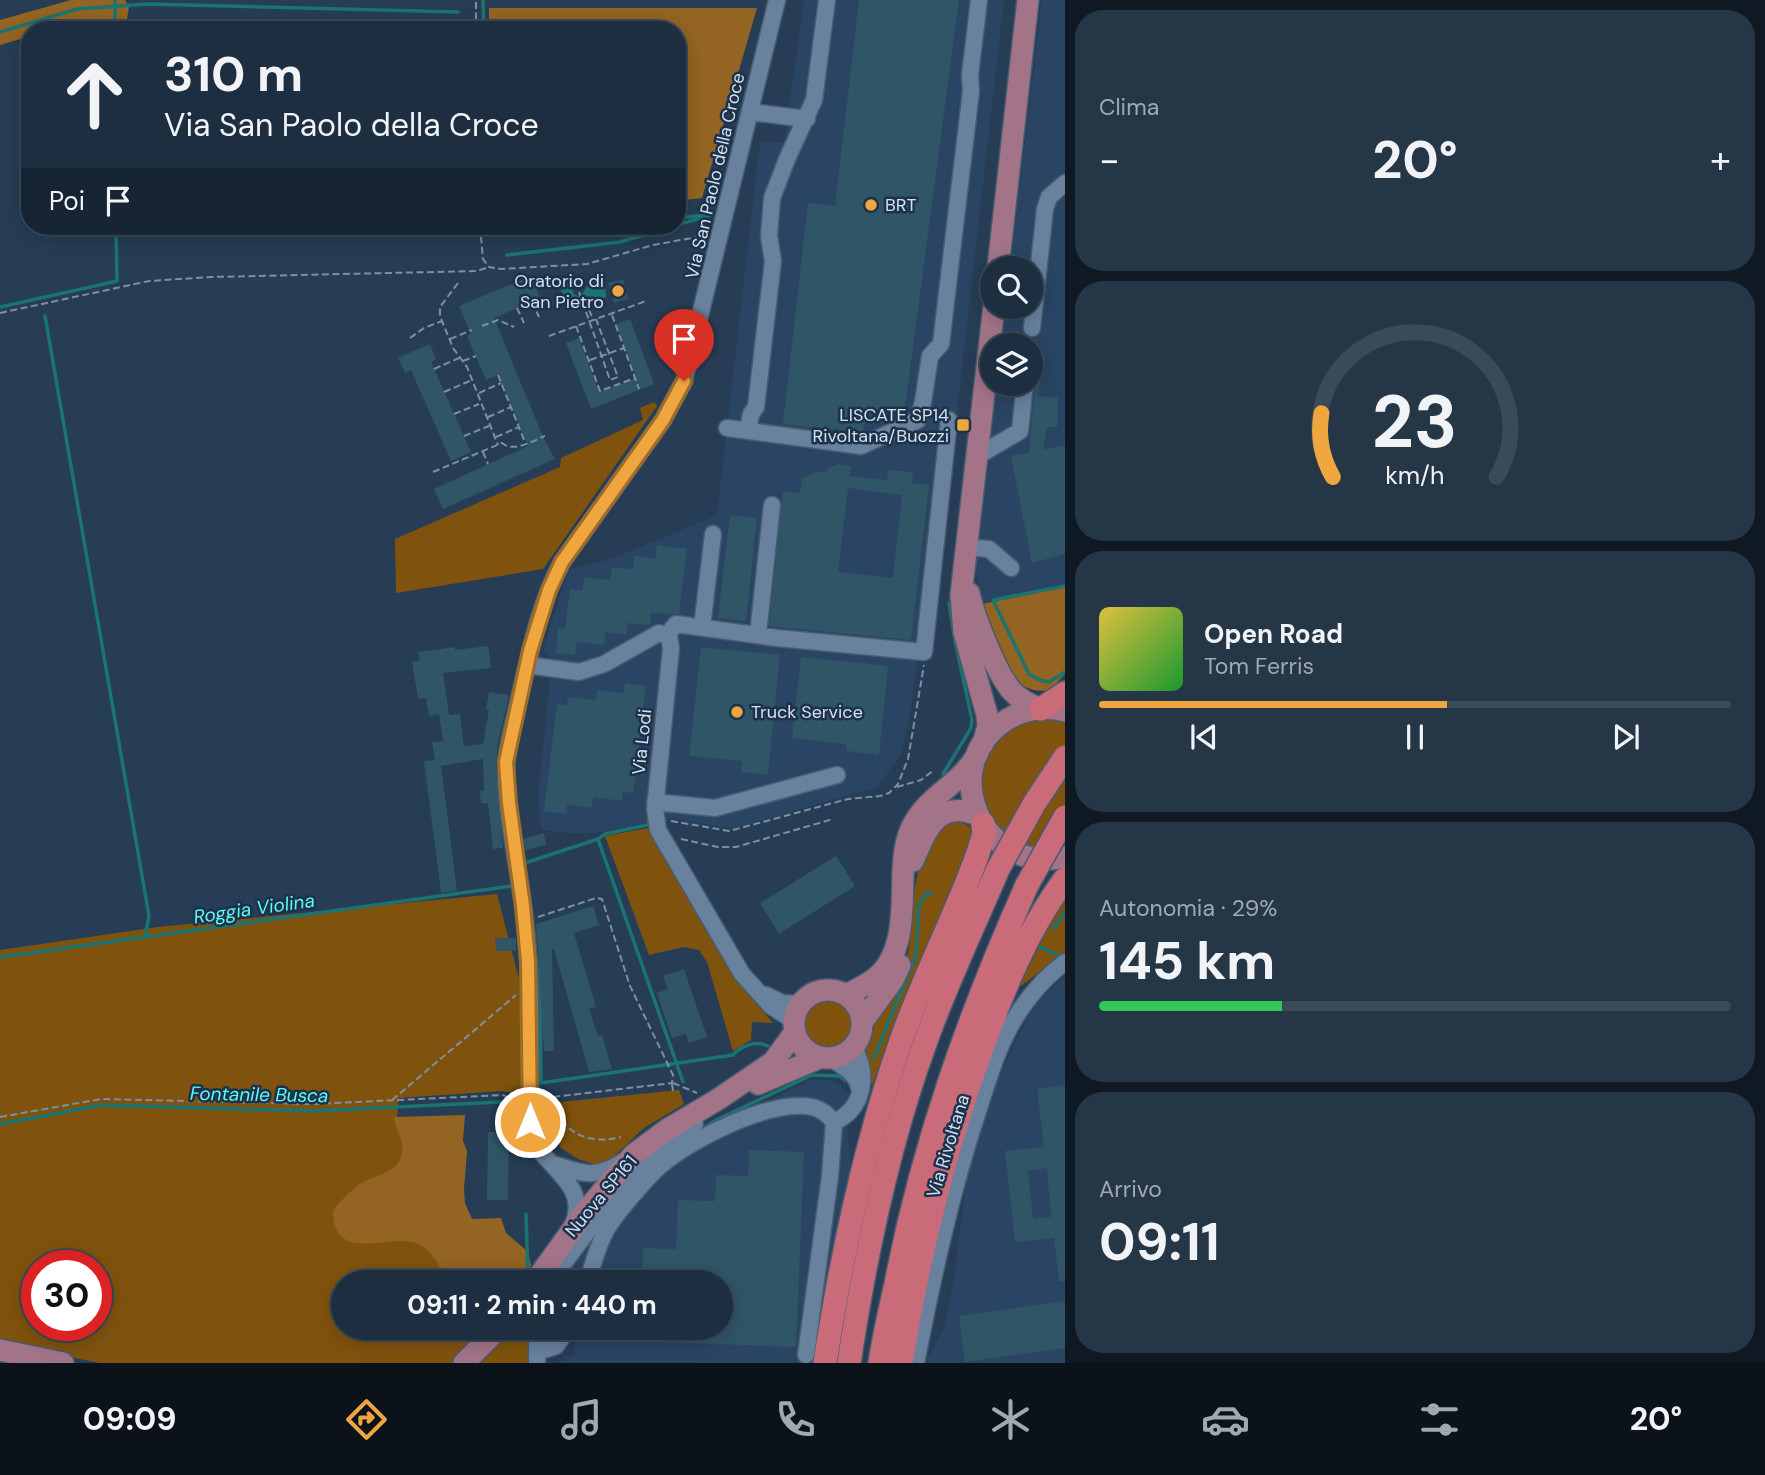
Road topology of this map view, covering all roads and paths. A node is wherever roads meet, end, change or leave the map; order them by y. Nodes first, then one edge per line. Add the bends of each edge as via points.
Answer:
1 (476, 0) edge
2 (777, 0) edge
3 (827, 0) edge
4 (979, 0) edge
5 (1028, 0) edge
6 (476, 21) edge
7 (751, 112) junction
8 (807, 119) junction
9 (1065, 183) edge
10 (722, 234) junction
11 (482, 235) edge
12 (999, 256) edge
13 (489, 267) junction
14 (458, 283) dead end
15 (579, 292) dead end
16 (646, 301) dead end
17 (532, 302) dead end
18 (517, 308) dead end
19 (0, 313) edge
20 (611, 314) junction
21 (539, 317) dead end
22 (592, 320) junction
23 (442, 321) junction
24 (524, 323) dead end
25 (482, 326) dead end
26 (576, 326) junction
27 (514, 327) dead end
28 (1032, 328) dead end
29 (472, 330) dead end
30 (549, 336) dead end
31 (410, 338) dead end
32 (449, 340) junction
33 (624, 348) junction
34 (608, 353) junction
35 (475, 356) dead end
36 (602, 356) junction
37 (461, 360) junction
38 (589, 360) junction
39 (434, 369) dead end
40 (498, 376) dead end
41 (635, 378) junction
42 (472, 380) junction
43 (501, 383) junction
44 (639, 389) dead end
45 (444, 392) dead end
46 (478, 393) junction
47 (984, 396) edge
48 (1024, 396) edge
49 (481, 403) junction
50 (511, 407) junction
51 (454, 414) dead end
52 (487, 417) junction
53 (949, 420) dead end
54 (490, 425) junction
55 (519, 427) junction
56 (727, 428) dead end
57 (748, 431) junction
58 (464, 436) dead end
59 (545, 436) dead end
60 (495, 437) junction
61 (524, 440) dead end
62 (498, 444) junction
63 (482, 451) junction
64 (976, 457) junction
65 (488, 464) dead end
66 (433, 472) dead end
67 (772, 505) dead end
68 (938, 520) junction
69 (968, 524) junction
70 (713, 534) dead end
71 (965, 553) junction
72 (1011, 568) dead end
73 (702, 627) junction
74 (758, 634) junction
75 (667, 635) junction
76 (527, 665) junction
77 (1065, 693) edge
78 (1041, 709) junction
79 (1065, 710) edge
80 (980, 748) junction
81 (1065, 757) edge
82 (934, 770) dead end
83 (837, 775) dead end
84 (896, 787) dead end
85 (656, 803) junction
86 (1065, 817) edge
87 (833, 819) dead end
88 (981, 820) junction
89 (659, 834) junction
90 (1065, 857) edge
91 (1065, 879) edge
92 (903, 882) junction
93 (901, 918) junction
94 (525, 921) junction
95 (1063, 964) edge
96 (528, 984) junction
97 (846, 995) junction
98 (796, 1019) junction
99 (863, 1021) junction
100 (853, 1048) junction
101 (825, 1058) junction
102 (672, 1083) junction
103 (673, 1091) dead end
104 (860, 1093) junction
105 (536, 1099) junction
106 (391, 1101) junction
107 (714, 1101) junction
108 (0, 1117) edge
109 (834, 1122) junction
110 (621, 1137) dead end
111 (633, 1156) junction
112 (556, 1165) junction
113 (559, 1247) junction
114 (543, 1270) edge
115 (559, 1270) edge
116 (592, 1270) edge
117 (487, 1340) edge
118 (537, 1340) edge
119 (560, 1340) edge
120 (0, 1350) edge
121 (537, 1358) edge
122 (816, 1359) edge
123 (63, 1363) edge
124 (464, 1363) edge
125 (849, 1363) edge
126 (880, 1363) edge
127 (901, 1363) edge
128 (916, 1363) edge

1 - 6 path
2 - 7 street, Via San Paolo della Croce
3 - 8 street via 814,100
4 - 57 street via 941,344 930,356 918,420 861,446
5 - 12 main road
7 - 8 street
7 - 10 street, Via San Paolo della Croce
8 - 57 street via 772,198 769,236 773,261 757,395
9 - 28 street via 1049,197 1045,209
10 - 13 path via 653,245 587,264
10 - 76 street, Via San Paolo della Croce via 681,389 556,572
11 - 13 path via 483,259
13 - 19 path via 477,271 149,281
14 - 23 path via 440,307
15 - 22 path
16 - 20 path
17 - 21 path
18 - 24 path
20 - 22 path
20 - 33 path
22 - 26 path
22 - 34 path
22 - 36 path
23 - 31 path
23 - 32 path
25 - 27 path via 496,320
26 - 30 path
26 - 38 path
29 - 32 path
32 - 37 path
33 - 34 path
33 - 41 path
34 - 36 path
34 - 36 path via 618,377 610,380
35 - 37 path
36 - 38 path
37 - 39 path
37 - 42 path
38 - 41 path via 600,391
40 - 43 path
41 - 44 path
42 - 45 path
42 - 46 path
43 - 46 path
43 - 50 path
46 - 49 path
47 - 64 main road
48 - 64 street via 1020,431
49 - 51 path
49 - 52 path
50 - 52 path
50 - 55 path
52 - 54 path
53 - 68 street
54 - 58 path
54 - 60 path
55 - 60 path
55 - 61 path
56 - 57 street
59 - 62 path via 513,448
60 - 62 path
62 - 63 path
63 - 65 path
63 - 66 path
64 - 69 main road
67 - 74 street
68 - 69 street
68 - 74 street via 924,652
69 - 71 main road
70 - 73 street
71 - 72 street via 989,549
71 - 78 main road via 975,615 1004,680 1016,695
71 - 80 main road via 962,616 988,726
73 - 74 street
73 - 75 street via 676,624
75 - 76 street via 659,633 604,664 579,672
75 - 85 street, Via Lodi via 671,648
76 - 94 street, Via San Paolo della Croce via 506,769
77 - 78 highway
78 - 79 main road
78 - 80 main road via 1008,719
80 - 88 main road via 971,786
80 - 92 main road via 969,769 913,824 906,842
81 - 125 highway, bridge via 998,869 924,1045 867,1249
82 - 84 path via 921,780
83 - 85 street via 715,807
85 - 89 street, Via Lodi
86 - 126 highway, bridge via 1027,885 982,986 932,1132 908,1220
87 - 89 path via 733,847
88 - 90 main road via 998,842 1015,853 1040,859
88 - 92 main road via 953,810 939,816 923,838
88 - 122 highway via 984,834 977,856 902,1036 870,1139
89 - 98 street, Via Lodi via 747,981
91 - 127 highway via 1035,923 972,1076 932,1213
92 - 93 main road
93 - 97 main road via 884,970
93 - 99 main road via 904,944 899,969
94 - 96 street, Via San Paolo della Croce
94 - 102 path via 602,899 631,986 667,1060
95 - 128 street, Via Rivoltana via 1027,1001 997,1054 955,1183
96 - 105 street, Via San Paolo della Croce
96 - 106 path
97 - 98 main road, Nuova SP161 via 835,990 811,995
97 - 99 main road via 856,1003
98 - 101 main road via 803,1048
98 - 107 main road, Nuova SP161 via 775,1060
99 - 100 main road
100 - 101 main road, Nuova SP161 via 843,1056
100 - 104 street via 863,1072
101 - 104 street via 852,1073
101 - 107 main road, Nuova SP161
102 - 103 path
102 - 105 path
102 - 107 path
104 - 109 street via 850,1111
105 - 106 path
105 - 110 path via 574,1131 598,1140
105 - 112 street, Via San Paolo della Croce via 530,1122 537,1145
106 - 108 path via 313,1104 101,1099
107 - 111 main road, Nuova SP161
107 - 115 street via 695,1124 659,1147 631,1173
109 - 116 street via 812,1107 792,1107 760,1112 709,1134 660,1166 607,1228
109 - 122 street
111 - 112 street via 596,1174
111 - 113 main road, Nuova SP161
112 - 113 street via 577,1203 574,1221
113 - 114 main road, Nuova SP161
117 - 124 main road
118 - 121 street
119 - 121 street
120 - 123 main road

